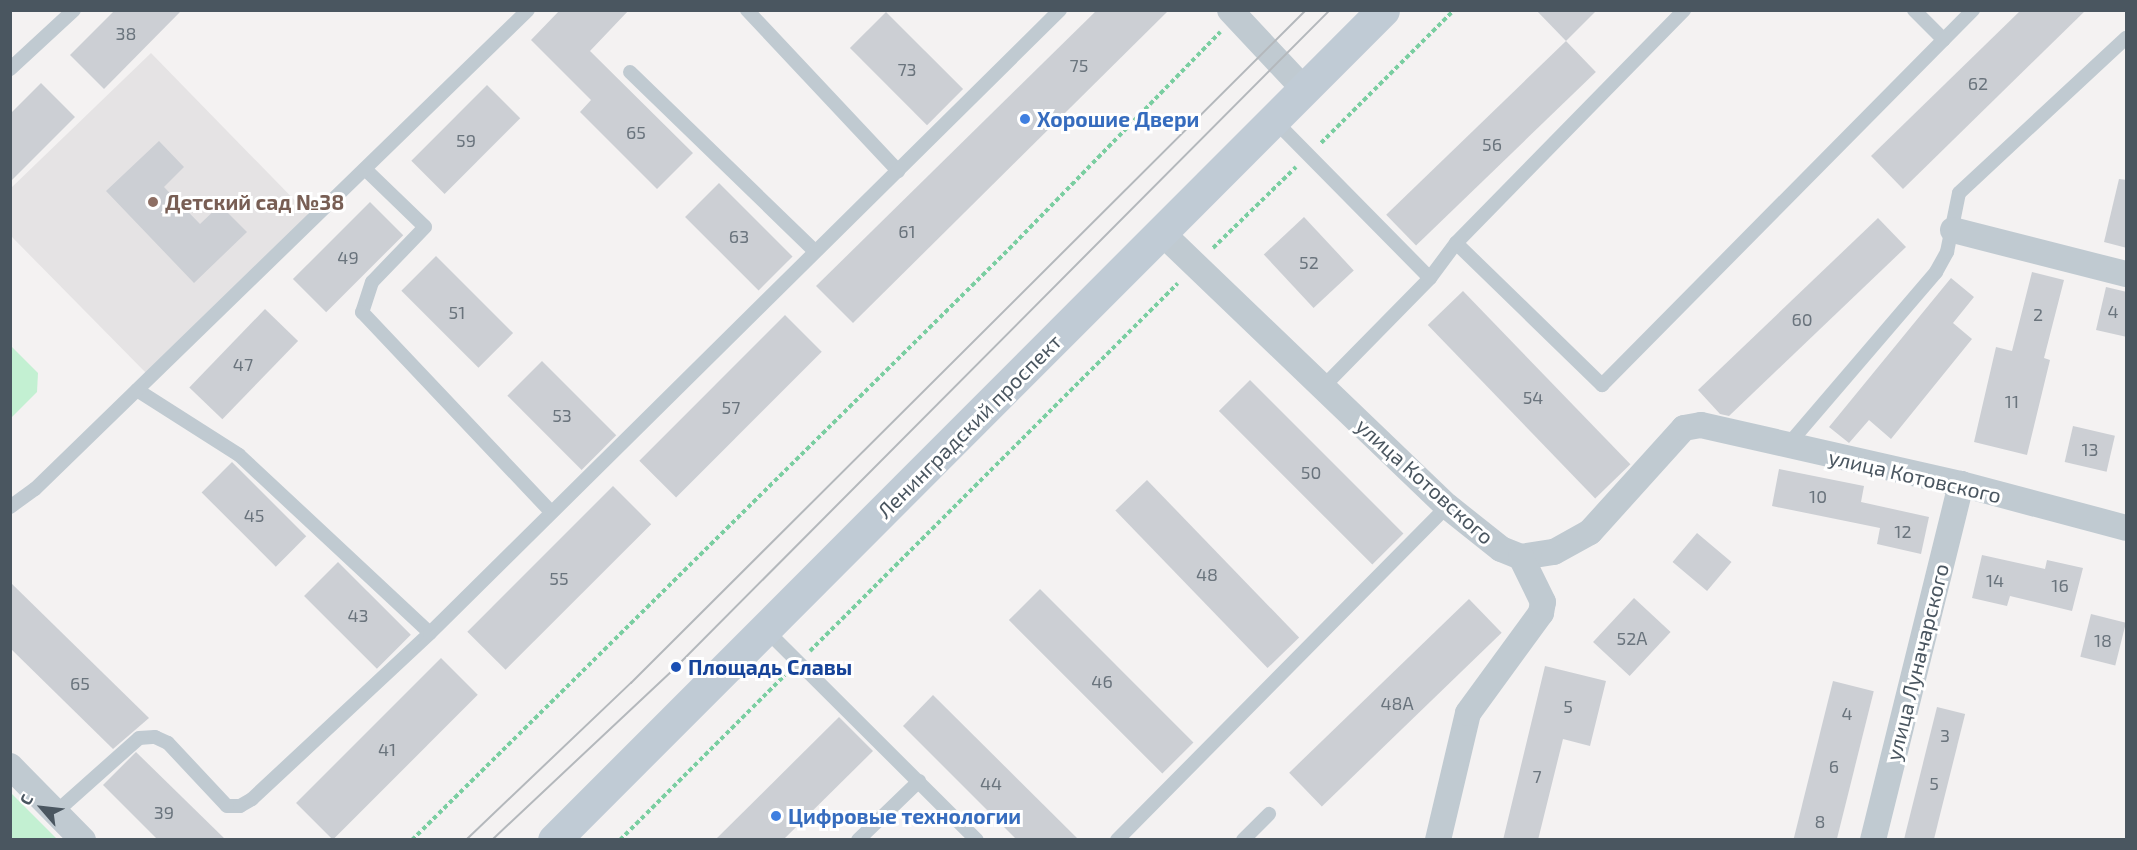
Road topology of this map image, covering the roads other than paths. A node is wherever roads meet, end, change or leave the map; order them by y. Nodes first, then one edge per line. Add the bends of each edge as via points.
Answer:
1 (74, 10) edge
2 (528, 10) edge
3 (747, 10) edge
4 (1060, 10) edge
5 (1383, 10) edge
6 (1684, 10) edge
7 (1914, 10) edge
8 (1973, 10) edge
9 (1233, 13) edge
10 (2127, 38) edge
11 (1944, 40) junction
12 (10, 69) edge
13 (630, 72) dead end
14 (1304, 89) junction
15 (1274, 120) junction
16 (365, 169) junction
17 (898, 171) junction
18 (1953, 230) junction
19 (1162, 233) junction
20 (1456, 243) junction
21 (815, 251) junction
22 (2127, 274) edge
23 (1430, 278) junction
24 (1323, 387) junction
25 (137, 390) junction
26 (1787, 447) junction
27 (1961, 484) junction
28 (1447, 506) junction
29 (10, 507) edge
30 (551, 512) junction
31 (2127, 528) edge
32 (1521, 557) junction
33 (765, 629) junction
34 (429, 633) junction
35 (10, 766) edge
36 (919, 781) junction
37 (56, 812) junction
38 (1269, 814) dead end
39 (83, 840) edge
40 (554, 840) edge
41 (858, 840) edge
42 (977, 840) edge
43 (1117, 840) edge
44 (1243, 840) edge
45 (1438, 840) edge
46 (1873, 840) edge

1 - 12 lane
2 - 16 lane
3 - 17 lane
4 - 17 lane
5 - 14 main road, Ленинградский проспект
6 - 20 lane
7 - 11 lane
8 - 11 lane
9 - 14 street
10 - 18 lane via 2096,63 2048,115 1973,177 1959,193
11 - 20 lane via 1602,386
13 - 21 lane
14 - 15 main road, Ленинградский проспект
15 - 19 main road, Ленинградский проспект
15 - 23 lane
16 - 25 lane
16 - 30 lane via 425,227 372,282 362,312
17 - 21 lane
18 - 22 street
18 - 26 lane via 1936,272
19 - 24 street, улица Котовского
19 - 33 main road, Ленинградский проспект
20 - 23 lane
21 - 30 lane
23 - 24 lane
24 - 28 street, улица Котовского
25 - 29 lane via 35,489
25 - 34 lane via 239,454
26 - 27 street, улица Котовского
26 - 32 street, улица Котовского via 1701,425 1684,428 1590,532 1554,552
27 - 31 street, улица Котовского
27 - 46 street, улица Луначарского
28 - 32 street, улица Котовского via 1502,549
28 - 43 lane
30 - 34 lane
32 - 45 street via 1543,602 1541,614 1468,713
33 - 36 lane
33 - 40 main road, Ленинградский проспект
34 - 37 lane via 240,806 227,806 168,743 155,737 139,738
35 - 37 street
36 - 41 lane
36 - 42 lane
37 - 39 street
38 - 44 lane

